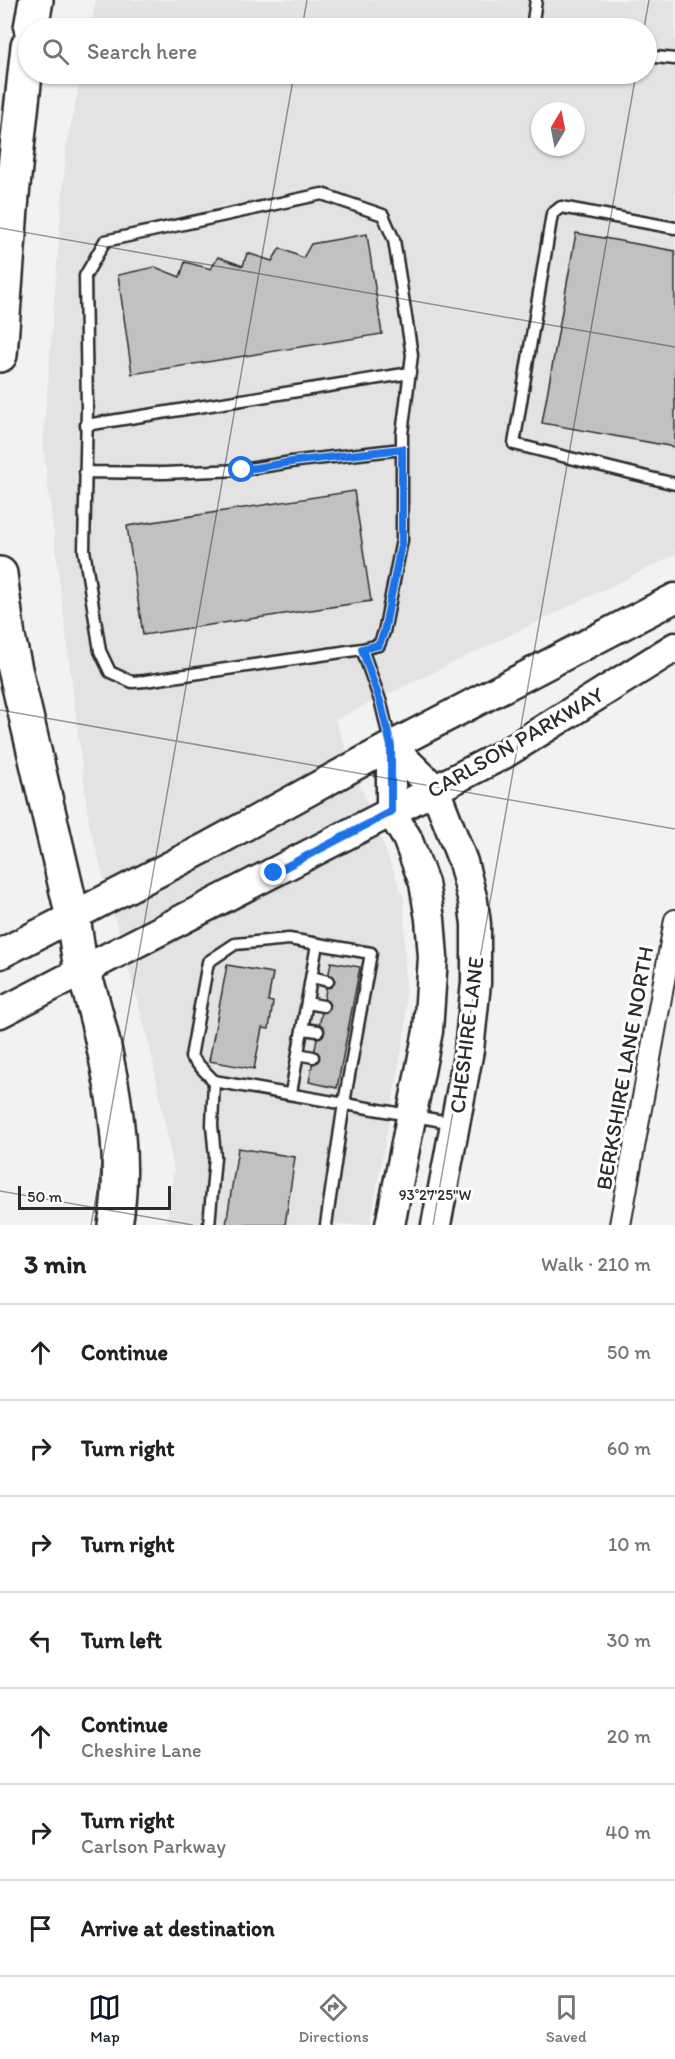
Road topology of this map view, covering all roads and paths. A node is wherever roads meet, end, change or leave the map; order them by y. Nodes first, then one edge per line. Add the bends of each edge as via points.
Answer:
1 (36, 0) edge
2 (536, 0) edge
3 (33, 18) edge
4 (533, 18) edge
5 (657, 58) edge
6 (675, 60) edge
7 (24, 84) edge
8 (675, 228) edge
9 (0, 355) edge
10 (410, 373) junction
11 (86, 425) junction
12 (402, 449) junction
13 (85, 472) junction
14 (675, 484) edge
15 (0, 574) edge
16 (675, 598) edge
17 (675, 647) edge
18 (362, 649) junction
19 (391, 746) junction
20 (435, 789) junction
21 (391, 812) junction
22 (73, 917) junction
23 (675, 921) edge
24 (317, 944) junction
25 (0, 954) edge
26 (82, 971) junction
27 (312, 978) junction
28 (328, 981) dead end
29 (307, 1003) junction
30 (323, 1006) dead end
31 (0, 1013) edge
32 (303, 1029) junction
33 (318, 1031) dead end
34 (298, 1054) junction
35 (313, 1057) dead end
36 (214, 1081) junction
37 (291, 1094) junction
38 (344, 1103) junction
39 (411, 1116) junction
40 (455, 1123) junction
41 (115, 1225) edge
42 (209, 1225) edge
43 (326, 1225) edge
44 (390, 1225) edge
45 (436, 1225) edge
46 (620, 1225) edge

1 - 3 highway
2 - 4 lane
5 - 6 lane
7 - 9 highway
8 - 14 lane via 561,207 552,214 514,444
10 - 11 lane
10 - 11 lane via 412,355 394,240 383,215 322,194 105,241 85,276
10 - 12 lane
11 - 13 lane
12 - 13 lane via 242,470
12 - 18 lane via 402,540 384,632 379,645
13 - 18 lane via 84,550 100,651 110,672 132,682 145,681
15 - 22 highway via 8,637
16 - 19 main road
17 - 20 main road, CARLSON PARKWAY via 504,754
18 - 19 lane
19 - 20 main road, CHESHIRE LANE
19 - 21 main road, CHESHIRE LANE
19 - 22 main road
20 - 21 main road, CARLSON PARKWAY
20 - 40 main road, CHESHIRE LANE via 463,862 477,924 473,1018
21 - 26 main road, CARLSON PARKWAY
21 - 39 main road, CHESHIRE LANE via 424,883 433,957 428,1030
22 - 25 main road
22 - 26 highway
23 - 46 street, BERKSHIRE LANE NORTH
24 - 27 lane
24 - 36 lane via 289,939 235,944 208,962 191,1057
24 - 38 lane via 371,953 356,1012
26 - 31 main road, CARLSON PARKWAY
26 - 41 highway via 99,1029 116,1123 120,1185
27 - 28 lane
27 - 29 lane
29 - 30 lane
29 - 32 lane
32 - 33 lane
32 - 34 lane
34 - 35 lane
34 - 37 lane
36 - 37 lane
36 - 42 lane via 215,1157
37 - 38 lane
38 - 39 lane
38 - 43 lane
39 - 40 lane
39 - 44 main road, CHESHIRE LANE
40 - 45 main road, CHESHIRE LANE

